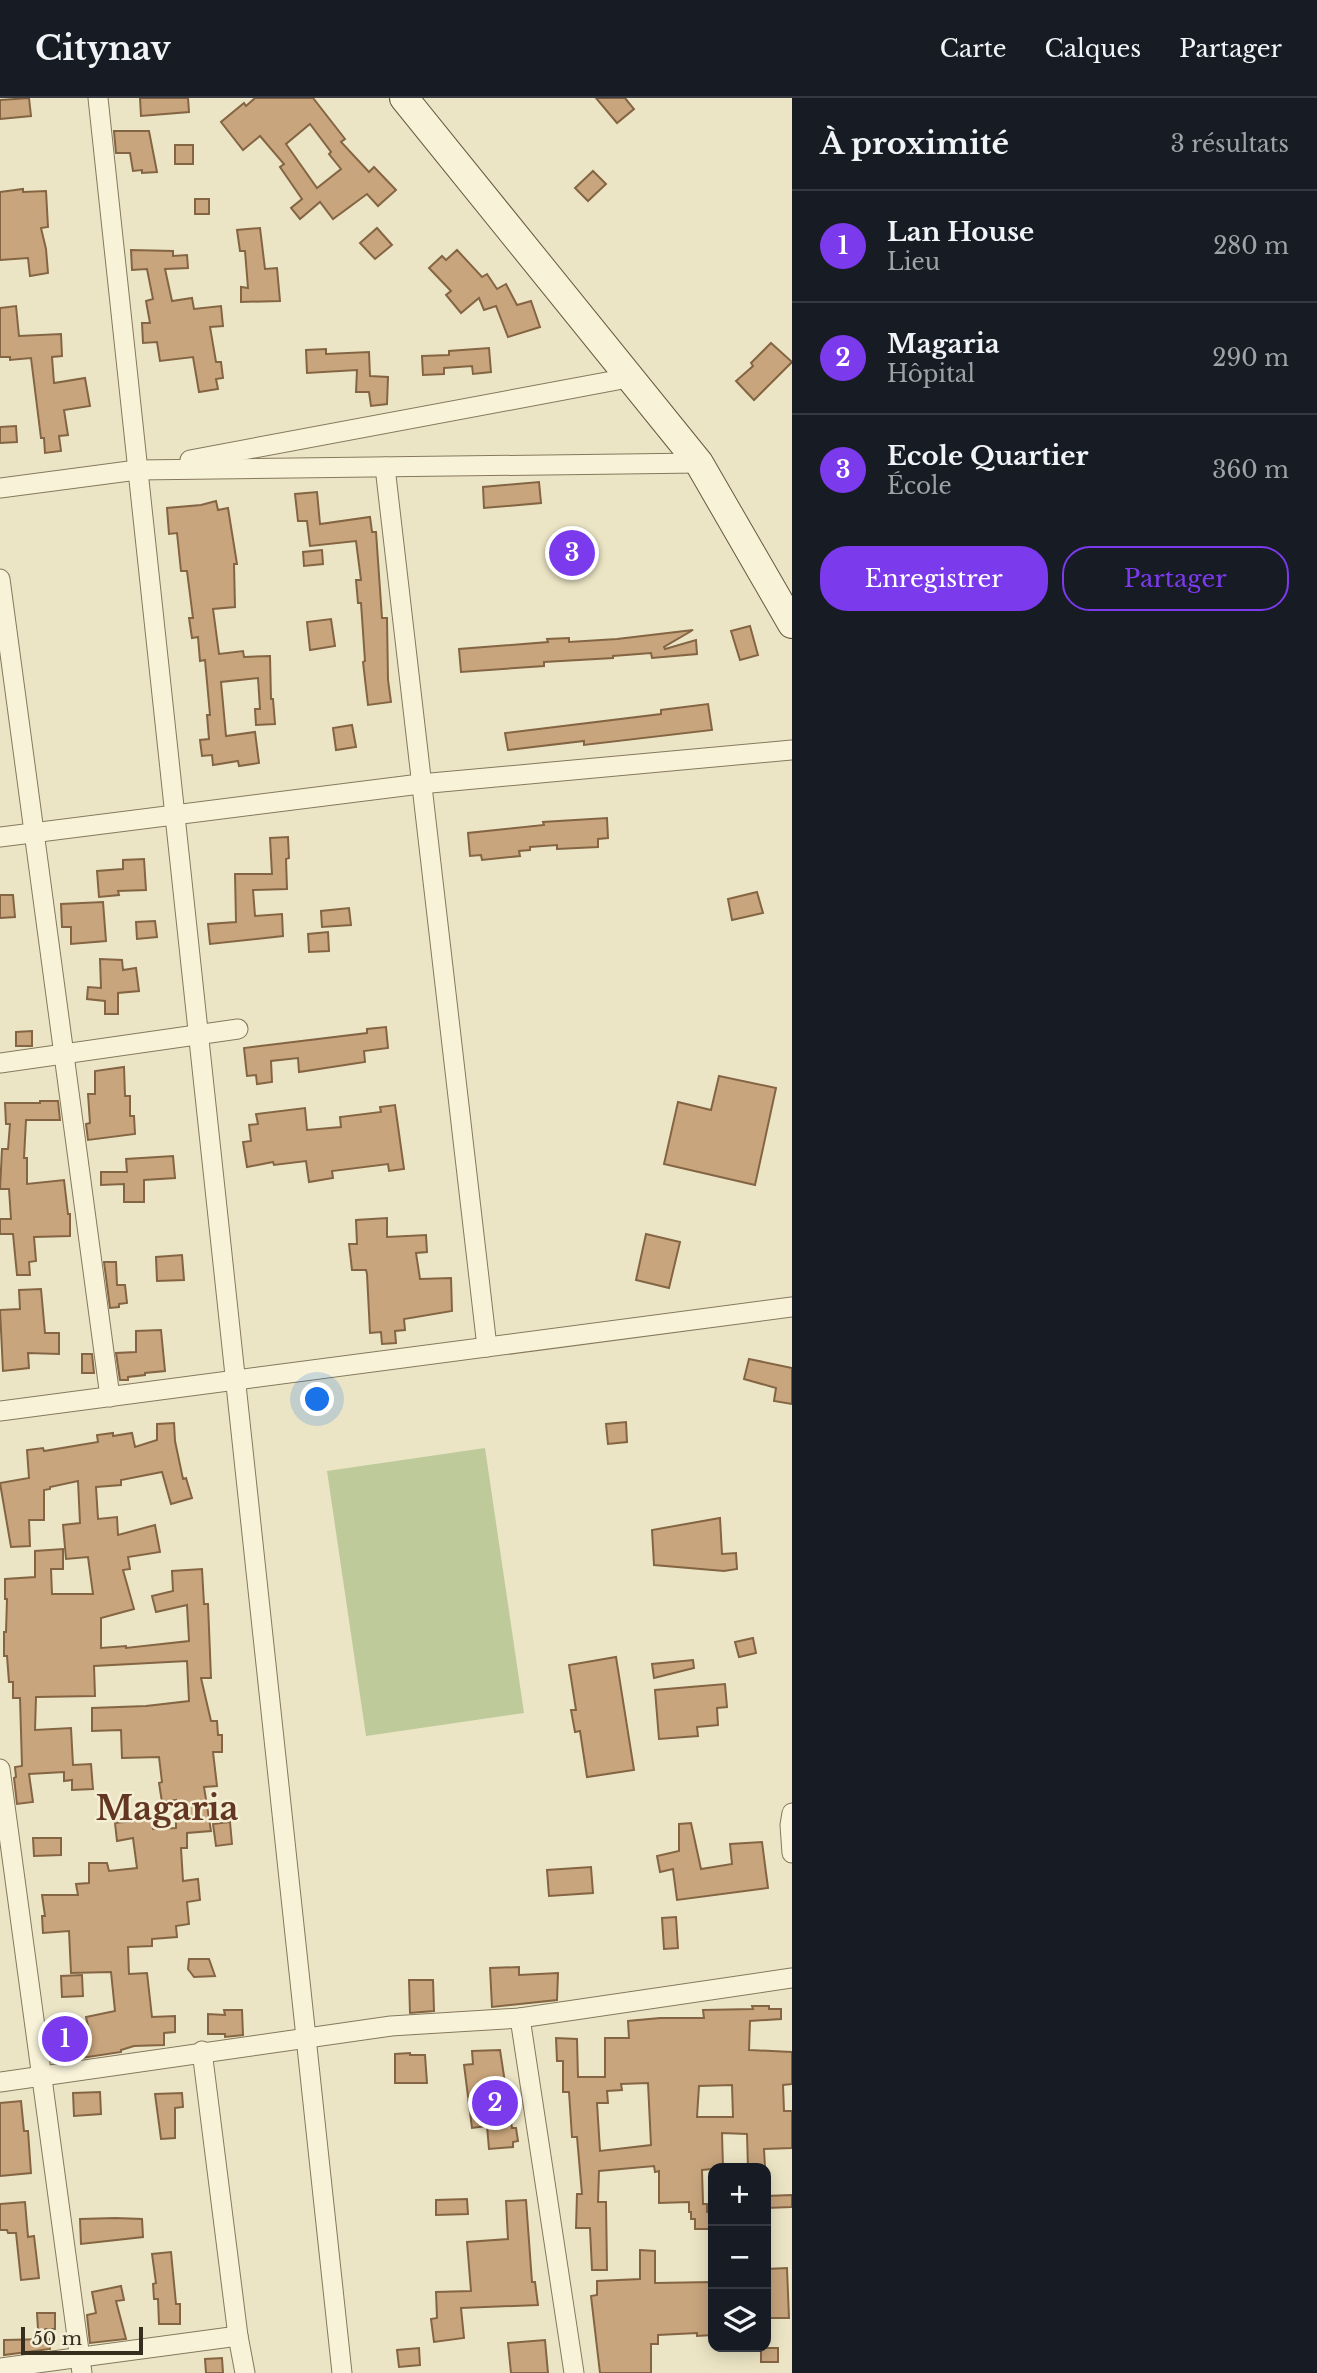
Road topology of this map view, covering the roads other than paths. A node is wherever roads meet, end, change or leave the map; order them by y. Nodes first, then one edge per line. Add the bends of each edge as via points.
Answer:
1 (98, 98) edge
2 (404, 98) edge
3 (628, 378) junction
4 (699, 463) junction
5 (385, 467) junction
6 (138, 470) junction
7 (0, 488) edge
8 (0, 579) edge
9 (792, 624) edge
10 (792, 750) edge
11 (420, 784) junction
12 (174, 815) junction
13 (34, 832) junction
14 (0, 837) edge
15 (238, 1029) dead end
16 (198, 1034) junction
17 (64, 1054) junction
18 (0, 1063) edge
19 (792, 1307) edge
20 (487, 1347) junction
21 (235, 1381) junction
22 (110, 1397) junction
23 (0, 1411) edge
24 (0, 1769) edge
25 (2, 1791) edge
26 (792, 1813) edge
27 (792, 1853) edge
28 (792, 1978) edge
29 (520, 2018) junction
30 (306, 2038) junction
31 (202, 2051) junction
32 (42, 2076) junction
33 (0, 2082) edge
34 (238, 2336) junction
35 (81, 2365) edge
36 (0, 2368) edge
37 (245, 2373) edge
38 (342, 2373) edge
39 (573, 2373) edge

1 - 6 street
2 - 3 main road
3 - 4 main road
3 - 6 street
4 - 5 street
4 - 9 main road
5 - 6 street
5 - 11 street
6 - 7 street
6 - 12 street
8 - 13 street
10 - 11 street
11 - 12 street
11 - 20 street
12 - 13 street
12 - 16 street
13 - 14 street
13 - 17 street
15 - 16 street
16 - 17 street
16 - 21 street
17 - 18 street
17 - 22 street
19 - 20 street
20 - 21 street
21 - 22 street
21 - 30 street
22 - 23 street
24 - 25 street
25 - 32 street
26 - 27 street
28 - 29 street
29 - 30 street via 391,2026
29 - 39 street
30 - 31 street
30 - 38 street
31 - 32 street
31 - 34 street
32 - 33 street
32 - 35 street
34 - 35 street
34 - 37 street
35 - 36 street

